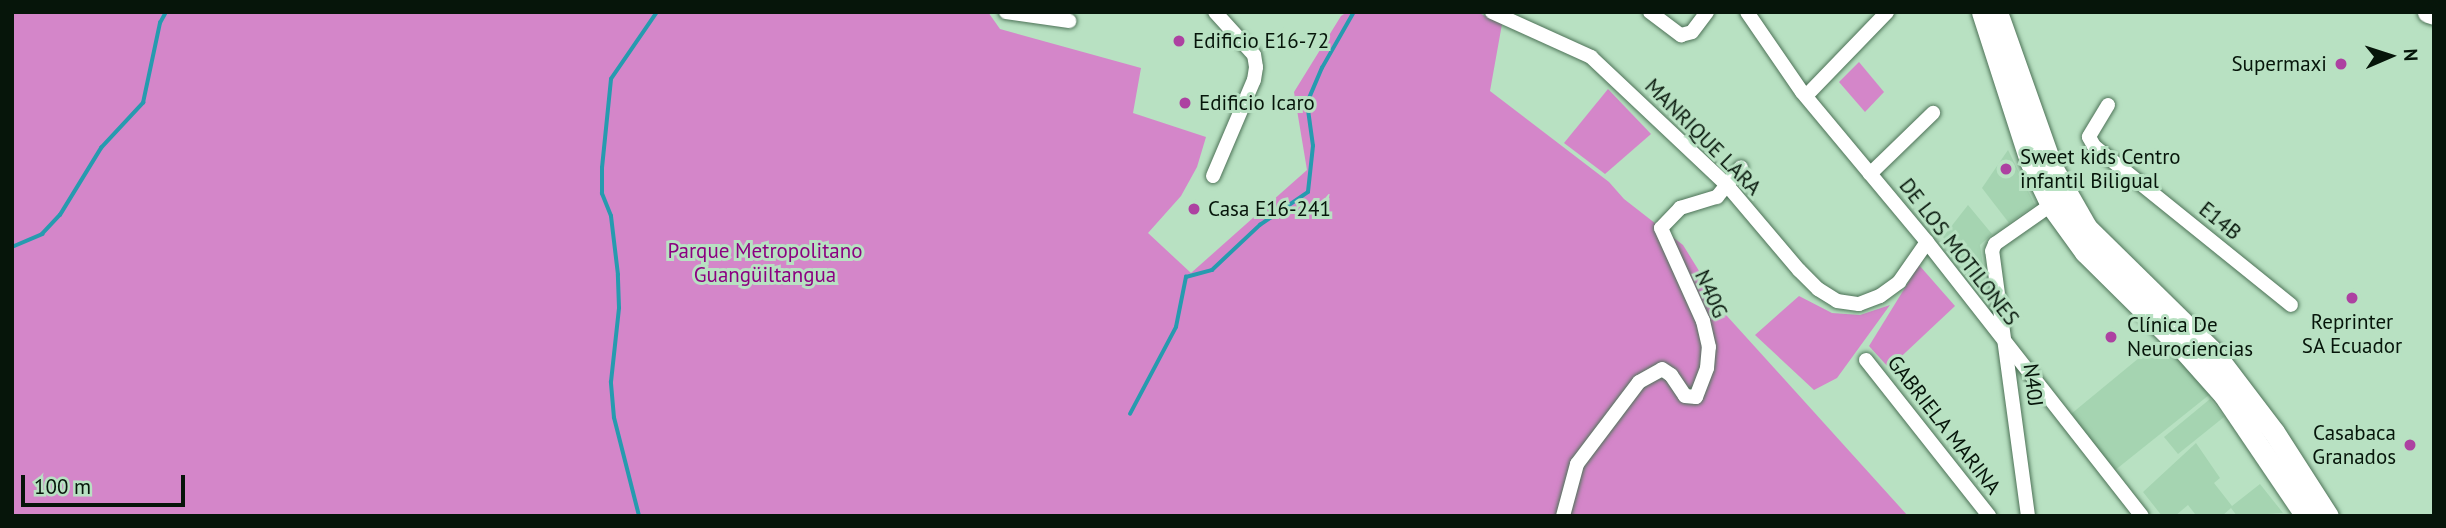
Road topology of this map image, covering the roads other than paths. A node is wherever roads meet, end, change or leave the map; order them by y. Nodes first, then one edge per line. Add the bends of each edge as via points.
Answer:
1 (1006, 12) edge
2 (1215, 12) edge
3 (1492, 12) edge
4 (1650, 12) edge
5 (1707, 12) edge
6 (1747, 12) edge
7 (1887, 12) edge
8 (1970, 12) edge
9 (1982, 12) edge
10 (1997, 12) edge
11 (2428, 12) edge
12 (2434, 14) edge
13 (1069, 21) dead end
14 (1805, 96) junction
15 (2108, 105) dead end
16 (1933, 113) dead end
17 (1741, 167) dead end
18 (1870, 174) junction
19 (1213, 176) dead end
20 (1726, 184) junction
21 (2047, 200) junction
22 (1927, 242) junction
23 (2291, 305) dead end
24 (2006, 346) junction
25 (1866, 360) dead end
26 (1563, 516) edge
27 (1989, 516) edge
28 (2028, 516) edge
29 (2142, 516) edge
30 (2306, 516) edge
31 (2328, 516) edge

1 - 13 street
2 - 19 street via 1254,55 1256,67
3 - 20 street, MANRIQUE LARA via 1591,57
4 - 5 street via 1681,35 1692,32
6 - 14 street, DE LOS MOTILONES
7 - 14 street
8 - 21 main road via 2021,164
9 - 21 main road via 2012,110
10 - 31 main road via 2053,167 2087,228 2214,354 2274,432
11 - 12 main road
14 - 18 street, DE LOS MOTILONES
15 - 23 street, E14B via 2089,137 2094,146
16 - 18 street
17 - 20 street
18 - 22 street, DE LOS MOTILONES
20 - 22 street, MANRIQUE LARA via 1799,270 1837,301 1859,304 1881,296 1899,282
20 - 26 street, N40G via 1717,197 1679,208 1661,228 1703,321 1709,348 1696,397 1685,396 1671,374 1662,369 1639,382 1577,464
21 - 24 street, N40J via 1993,247
21 - 30 main road via 2085,253 2224,396
22 - 24 street, DE LOS MOTILONES
24 - 28 street, N40J
24 - 29 street, DE LOS MOTILONES
25 - 27 street, GABRIELA MARINA

